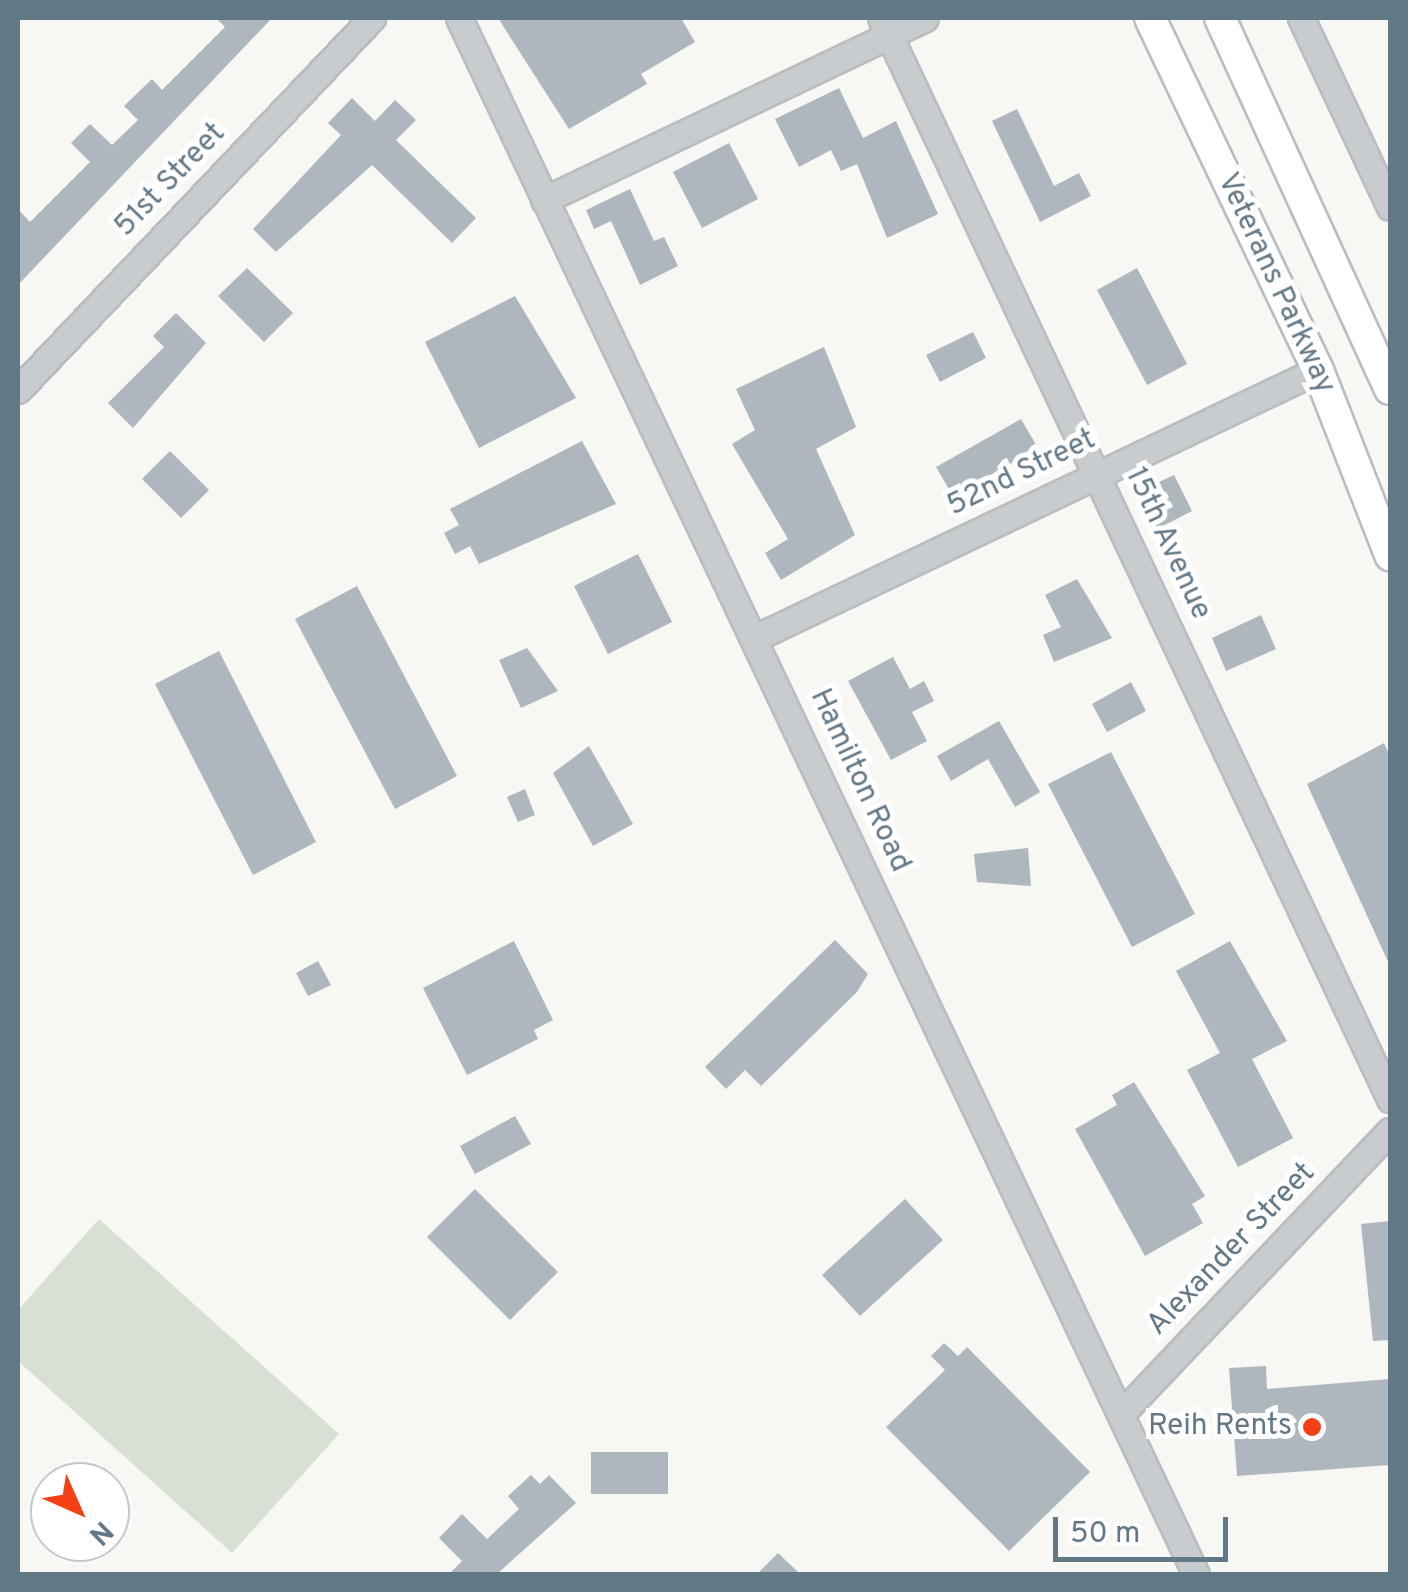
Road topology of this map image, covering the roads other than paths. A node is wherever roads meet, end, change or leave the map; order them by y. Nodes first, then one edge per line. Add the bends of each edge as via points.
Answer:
1 (372, 18) edge
2 (459, 18) edge
3 (925, 18) edge
4 (1150, 18) edge
5 (1220, 18) edge
6 (1300, 18) edge
7 (885, 26) edge
8 (544, 200) junction
9 (1390, 207) edge
10 (1318, 370) junction
11 (1390, 389) edge
12 (18, 390) edge
13 (1098, 474) junction
14 (1390, 555) edge
15 (756, 638) junction
16 (1390, 1100) edge
17 (1390, 1131) edge
18 (1121, 1414) junction
19 (1196, 1574) edge

1 - 12 street, 51st Street
2 - 8 street, Hamilton Road
3 - 7 street
4 - 10 main road, Veterans Parkway
5 - 11 main road, Veterans Parkway
6 - 9 street
7 - 8 street
7 - 13 street, 15th Avenue
8 - 15 street, Hamilton Road
10 - 13 street, 52nd Street
10 - 14 main road, Veterans Parkway
13 - 15 street, 52nd Street
13 - 16 street, 15th Avenue
15 - 18 street, Hamilton Road
17 - 18 street, Alexander Street
18 - 19 street, Hamilton Road

